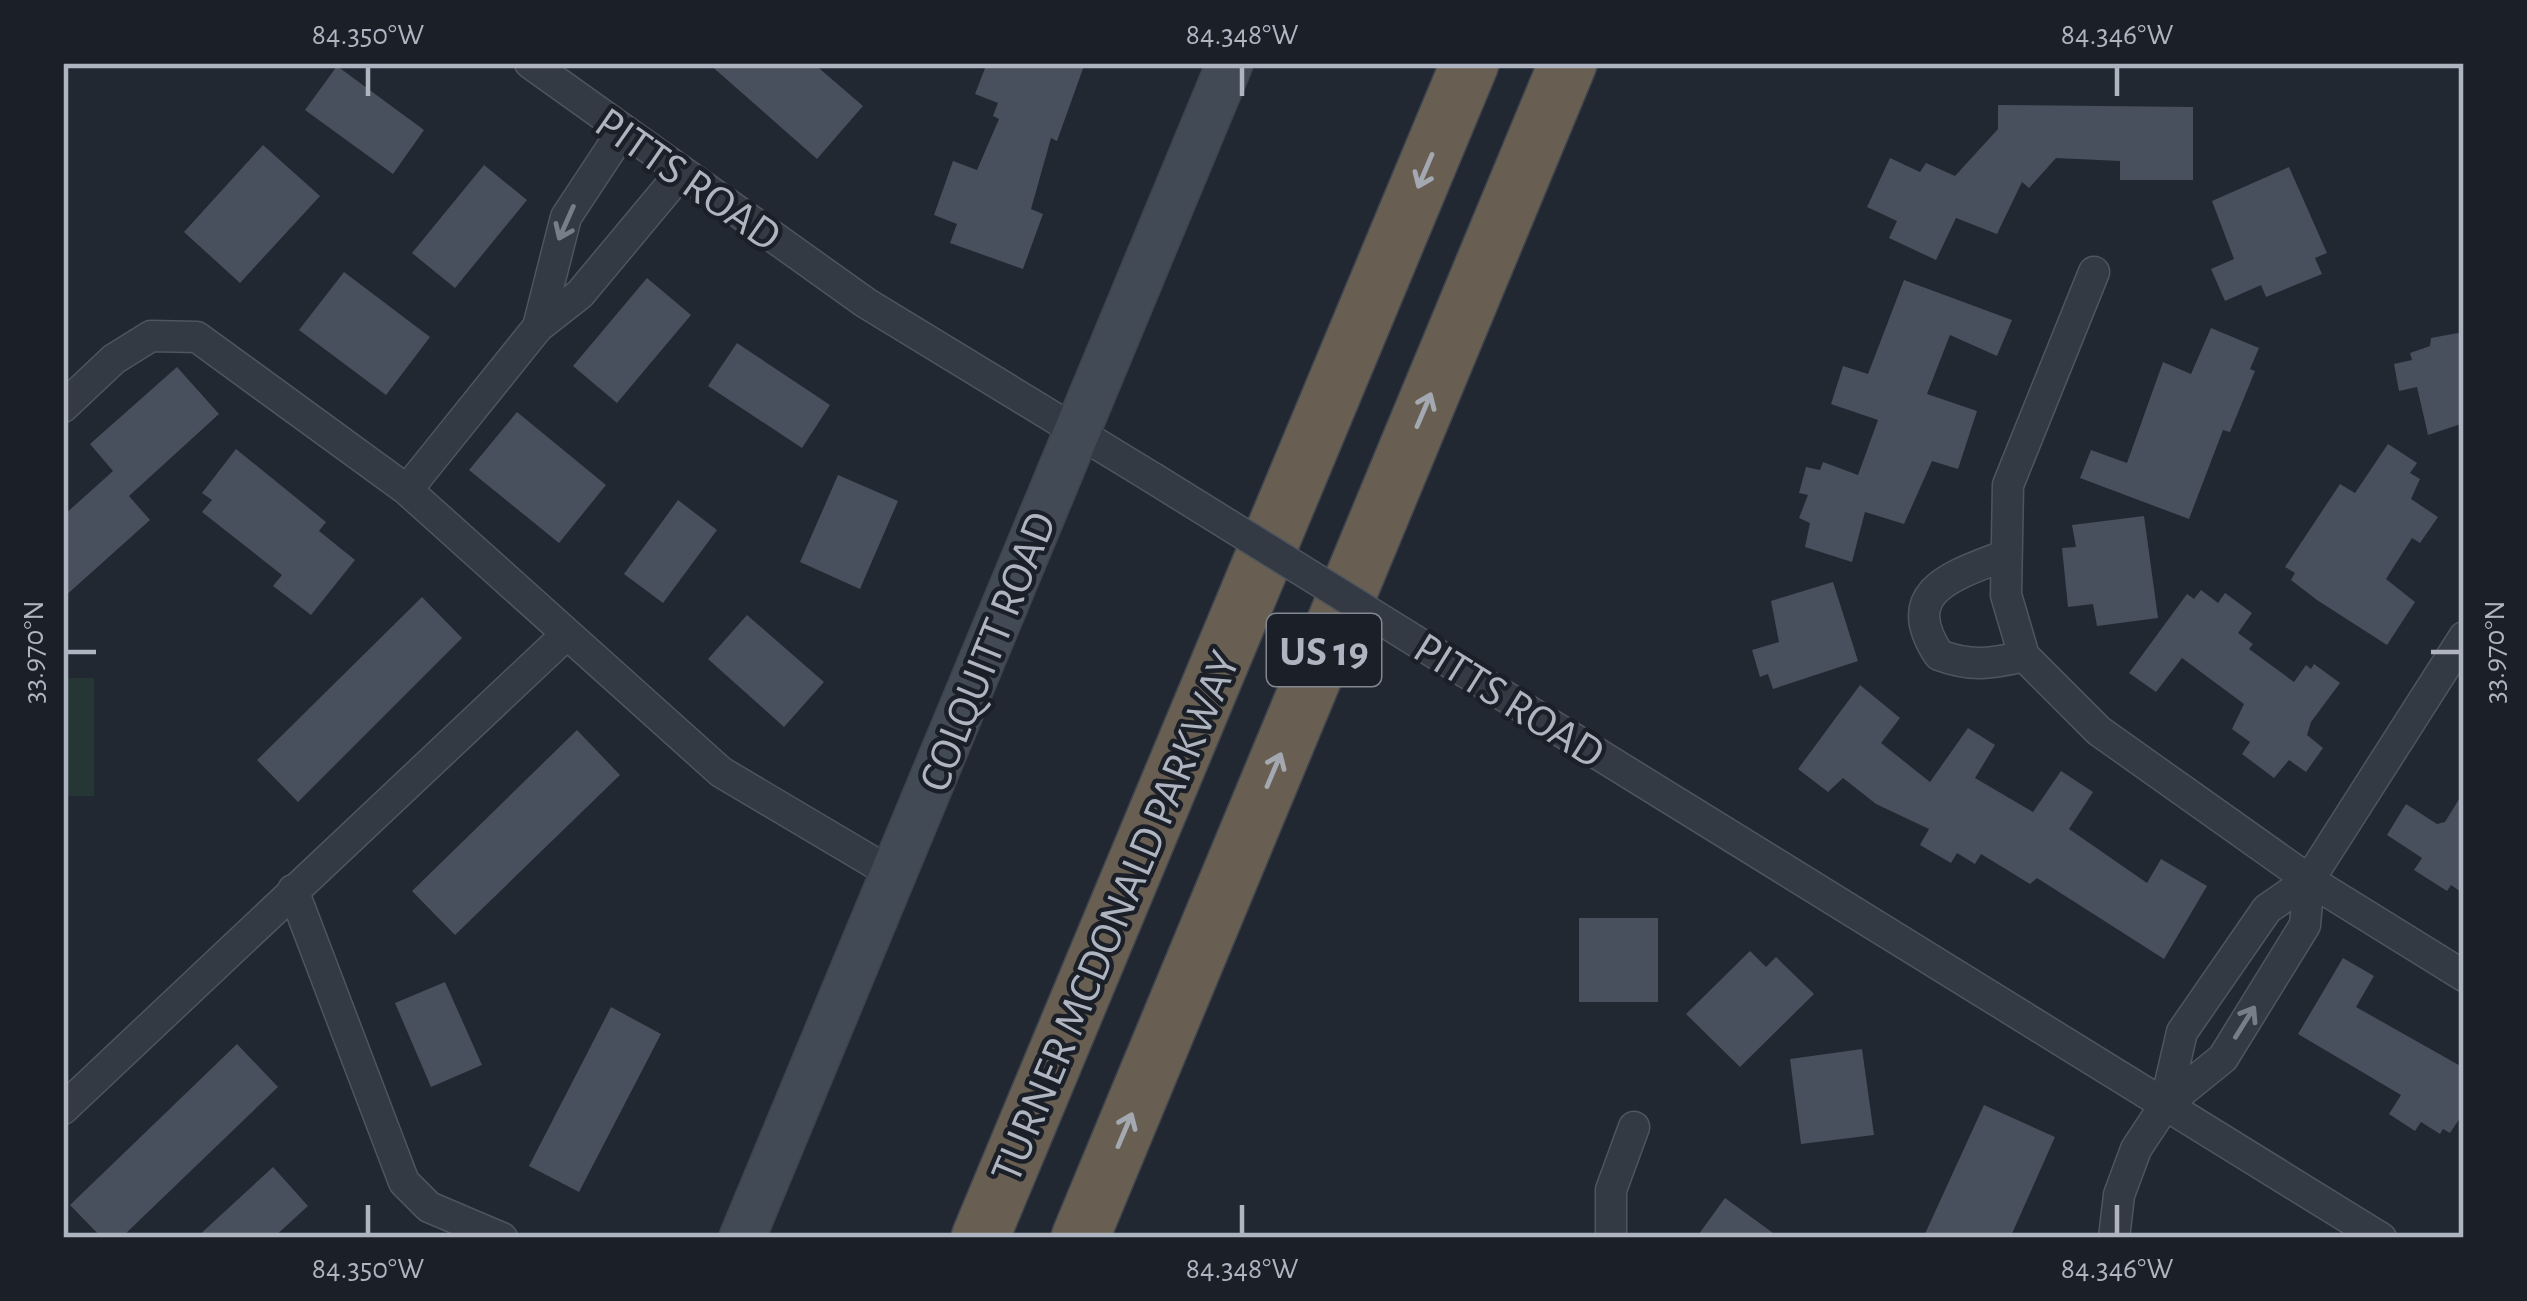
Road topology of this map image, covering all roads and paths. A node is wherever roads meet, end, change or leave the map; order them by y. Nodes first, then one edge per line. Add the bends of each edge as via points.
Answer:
1 (1229, 63) edge
2 (1470, 63) edge
3 (1568, 63) edge
4 (541, 66) edge
5 (622, 132) junction
6 (680, 174) junction
7 (2094, 272) dead end
8 (538, 327) junction
9 (63, 407) edge
10 (1077, 432) junction
11 (407, 490) junction
12 (2006, 555) junction
13 (567, 634) junction
14 (2464, 637) edge
15 (2024, 656) junction
16 (893, 874) junction
17 (2309, 880) junction
18 (293, 890) junction
19 (2464, 976) edge
20 (2165, 1105) junction
21 (63, 1109) edge
22 (1634, 1127) dead end
23 (502, 1238) edge
24 (742, 1238) edge
25 (980, 1238) edge
26 (1080, 1238) edge
27 (1611, 1238) edge
28 (2114, 1238) edge
29 (2381, 1238) edge

1 - 10 street, COLQUITT ROAD
2 -> 25 highway, TURNER MCDONALD PARKWAY / US 19
26 -> 3 highway, TURNER MCDONALD PARKWAY / US 19
4 - 5 street, PITTS ROAD
5 - 6 street, PITTS ROAD
5 -> 8 street via 566,217
6 - 8 street via 580,294
6 - 10 street, PITTS ROAD via 866,303
7 - 12 street via 2008,485
8 - 11 street
9 - 11 street via 151,336 197,337
10 - 16 street, COLQUITT ROAD
10 - 20 street, PITTS ROAD, bridge
11 - 13 street
12 - 15 street via 2006,595
12 - 15 street via 1949,577 1929,594 1922,617 1939,655 1959,663
13 - 16 street via 721,772
13 - 18 street
14 - 17 street
15 - 17 street via 2099,731
16 - 24 street, COLQUITT ROAD
17 - 19 street
17 - 20 street via 2266,909 2182,1033
20 -> 17 street via 2223,1058 2305,926
18 - 21 street
18 - 23 street via 404,1182 429,1207
20 - 28 street via 2136,1150
20 - 29 street, PITTS ROAD
22 - 27 street via 1611,1190

